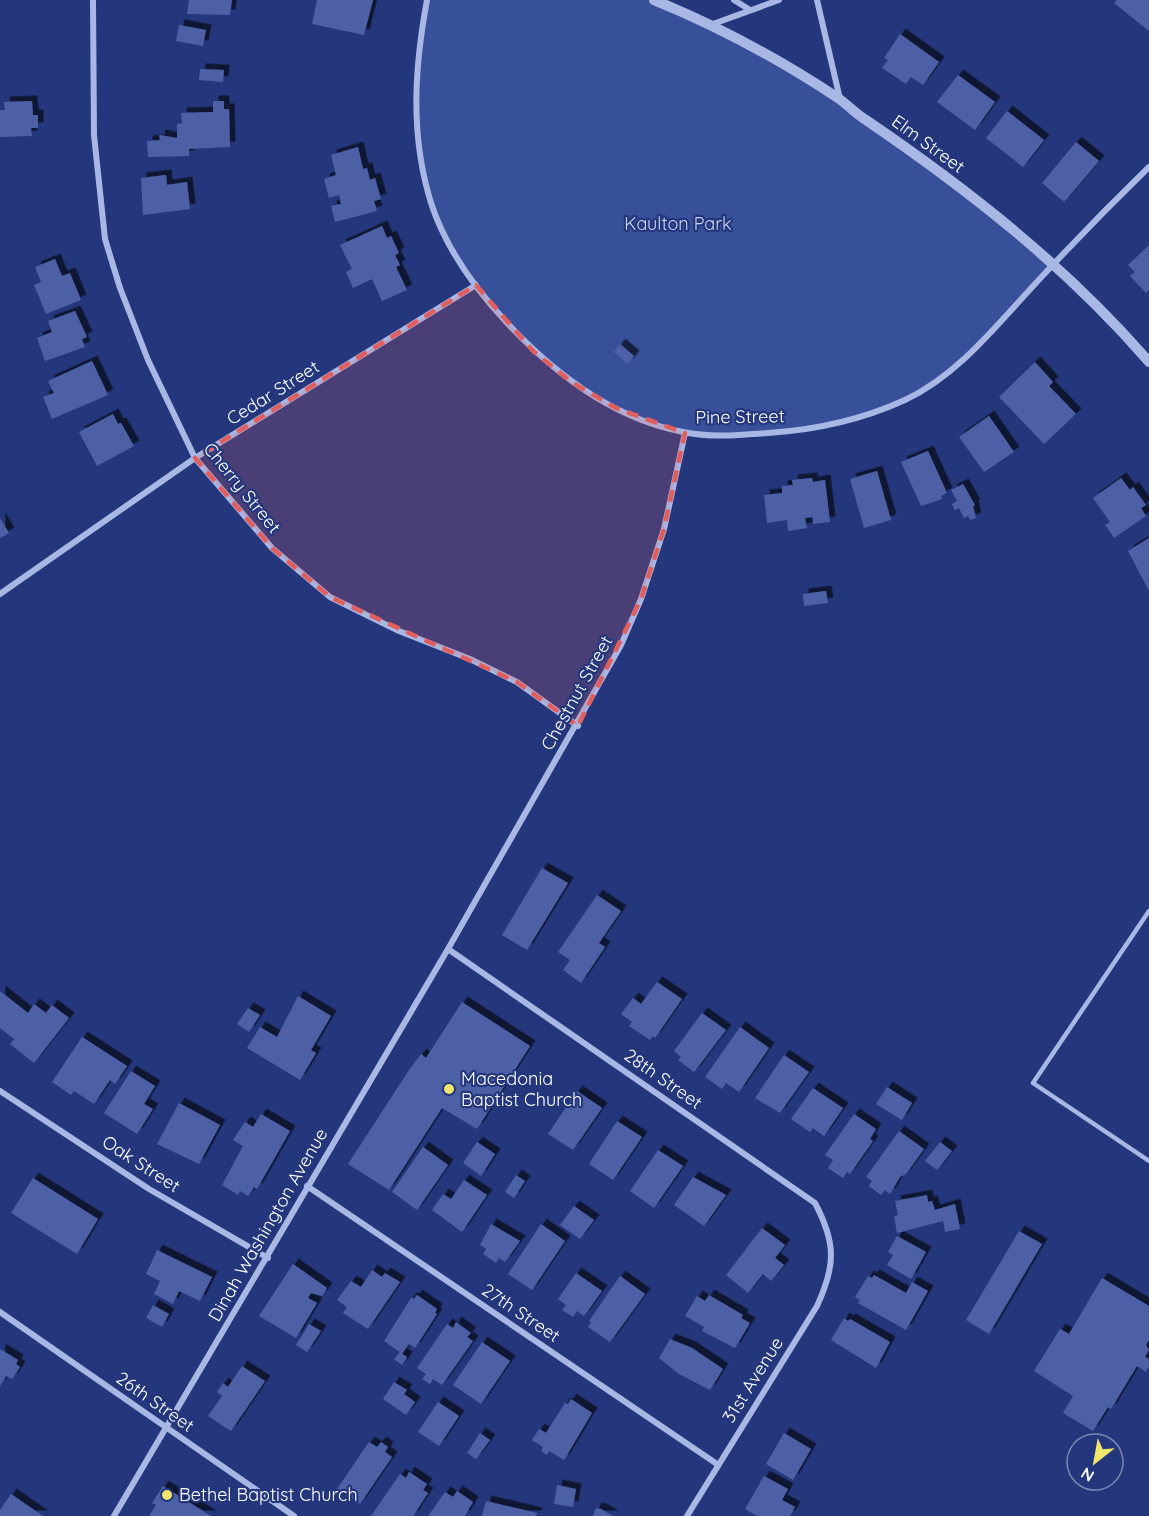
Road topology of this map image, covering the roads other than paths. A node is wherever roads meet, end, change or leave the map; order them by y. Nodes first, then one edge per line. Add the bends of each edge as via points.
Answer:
1 (93, 0) edge
2 (427, 0) edge
3 (654, 0) edge
4 (734, 0) edge
5 (779, 0) edge
6 (817, 0) edge
7 (750, 10) junction
8 (713, 24) junction
9 (840, 99) junction
10 (1149, 167) edge
11 (1054, 265) junction
12 (476, 285) junction
13 (1149, 362) edge
14 (685, 433) junction
15 (195, 458) junction
16 (0, 594) edge
17 (578, 726) junction
18 (1149, 911) edge
19 (448, 949) junction
20 (0, 1091) edge
21 (1149, 1161) edge
22 (307, 1186) junction
23 (831, 1255) joint
24 (268, 1258) junction
25 (0, 1312) edge
26 (164, 1427) junction
27 (717, 1464) junction
28 (114, 1516) edge
29 (294, 1516) edge
30 (687, 1516) edge

1 - 15 street, Cherry Street via 94,135 105,239 147,360
2 - 12 street, Pine Street via 415,80 420,157 441,230
3 - 8 street, Elm Street
4 - 7 street
5 - 7 street
6 - 9 street
7 - 8 street
8 - 9 street, Elm Street
9 - 11 street, Elm Street via 1000,219
10 - 11 street, Pine Street
11 - 13 street, Elm Street
11 - 14 street, Pine Street via 986,338 949,371 907,399 860,418 812,429 734,435
12 - 14 street, Pine Street via 533,351 573,383 616,408
12 - 15 street, Cedar Street
14 - 17 street, Chestnut Street via 664,529 641,599
15 - 16 street, Cedar Street
15 - 17 street, Cherry Street via 272,548 330,597 517,682
17 - 19 street, Chestnut Street
18 - 21 lane via 1033,1083
19 - 22 street, Dinah Washington Avenue
19 - 23 street, 28th Street via 815,1203 829,1228
20 - 24 street, Oak Street via 149,1189
22 - 24 street, Dinah Washington Avenue
22 - 27 street, 27th Street
23 - 27 street, 31st Avenue via 828,1281 817,1306
24 - 26 street, Dinah Washington Avenue
25 - 26 street, 26th Street
26 - 28 street, Dinah Washington Avenue
26 - 29 street, 26th Street
27 - 30 street, 31st Avenue

